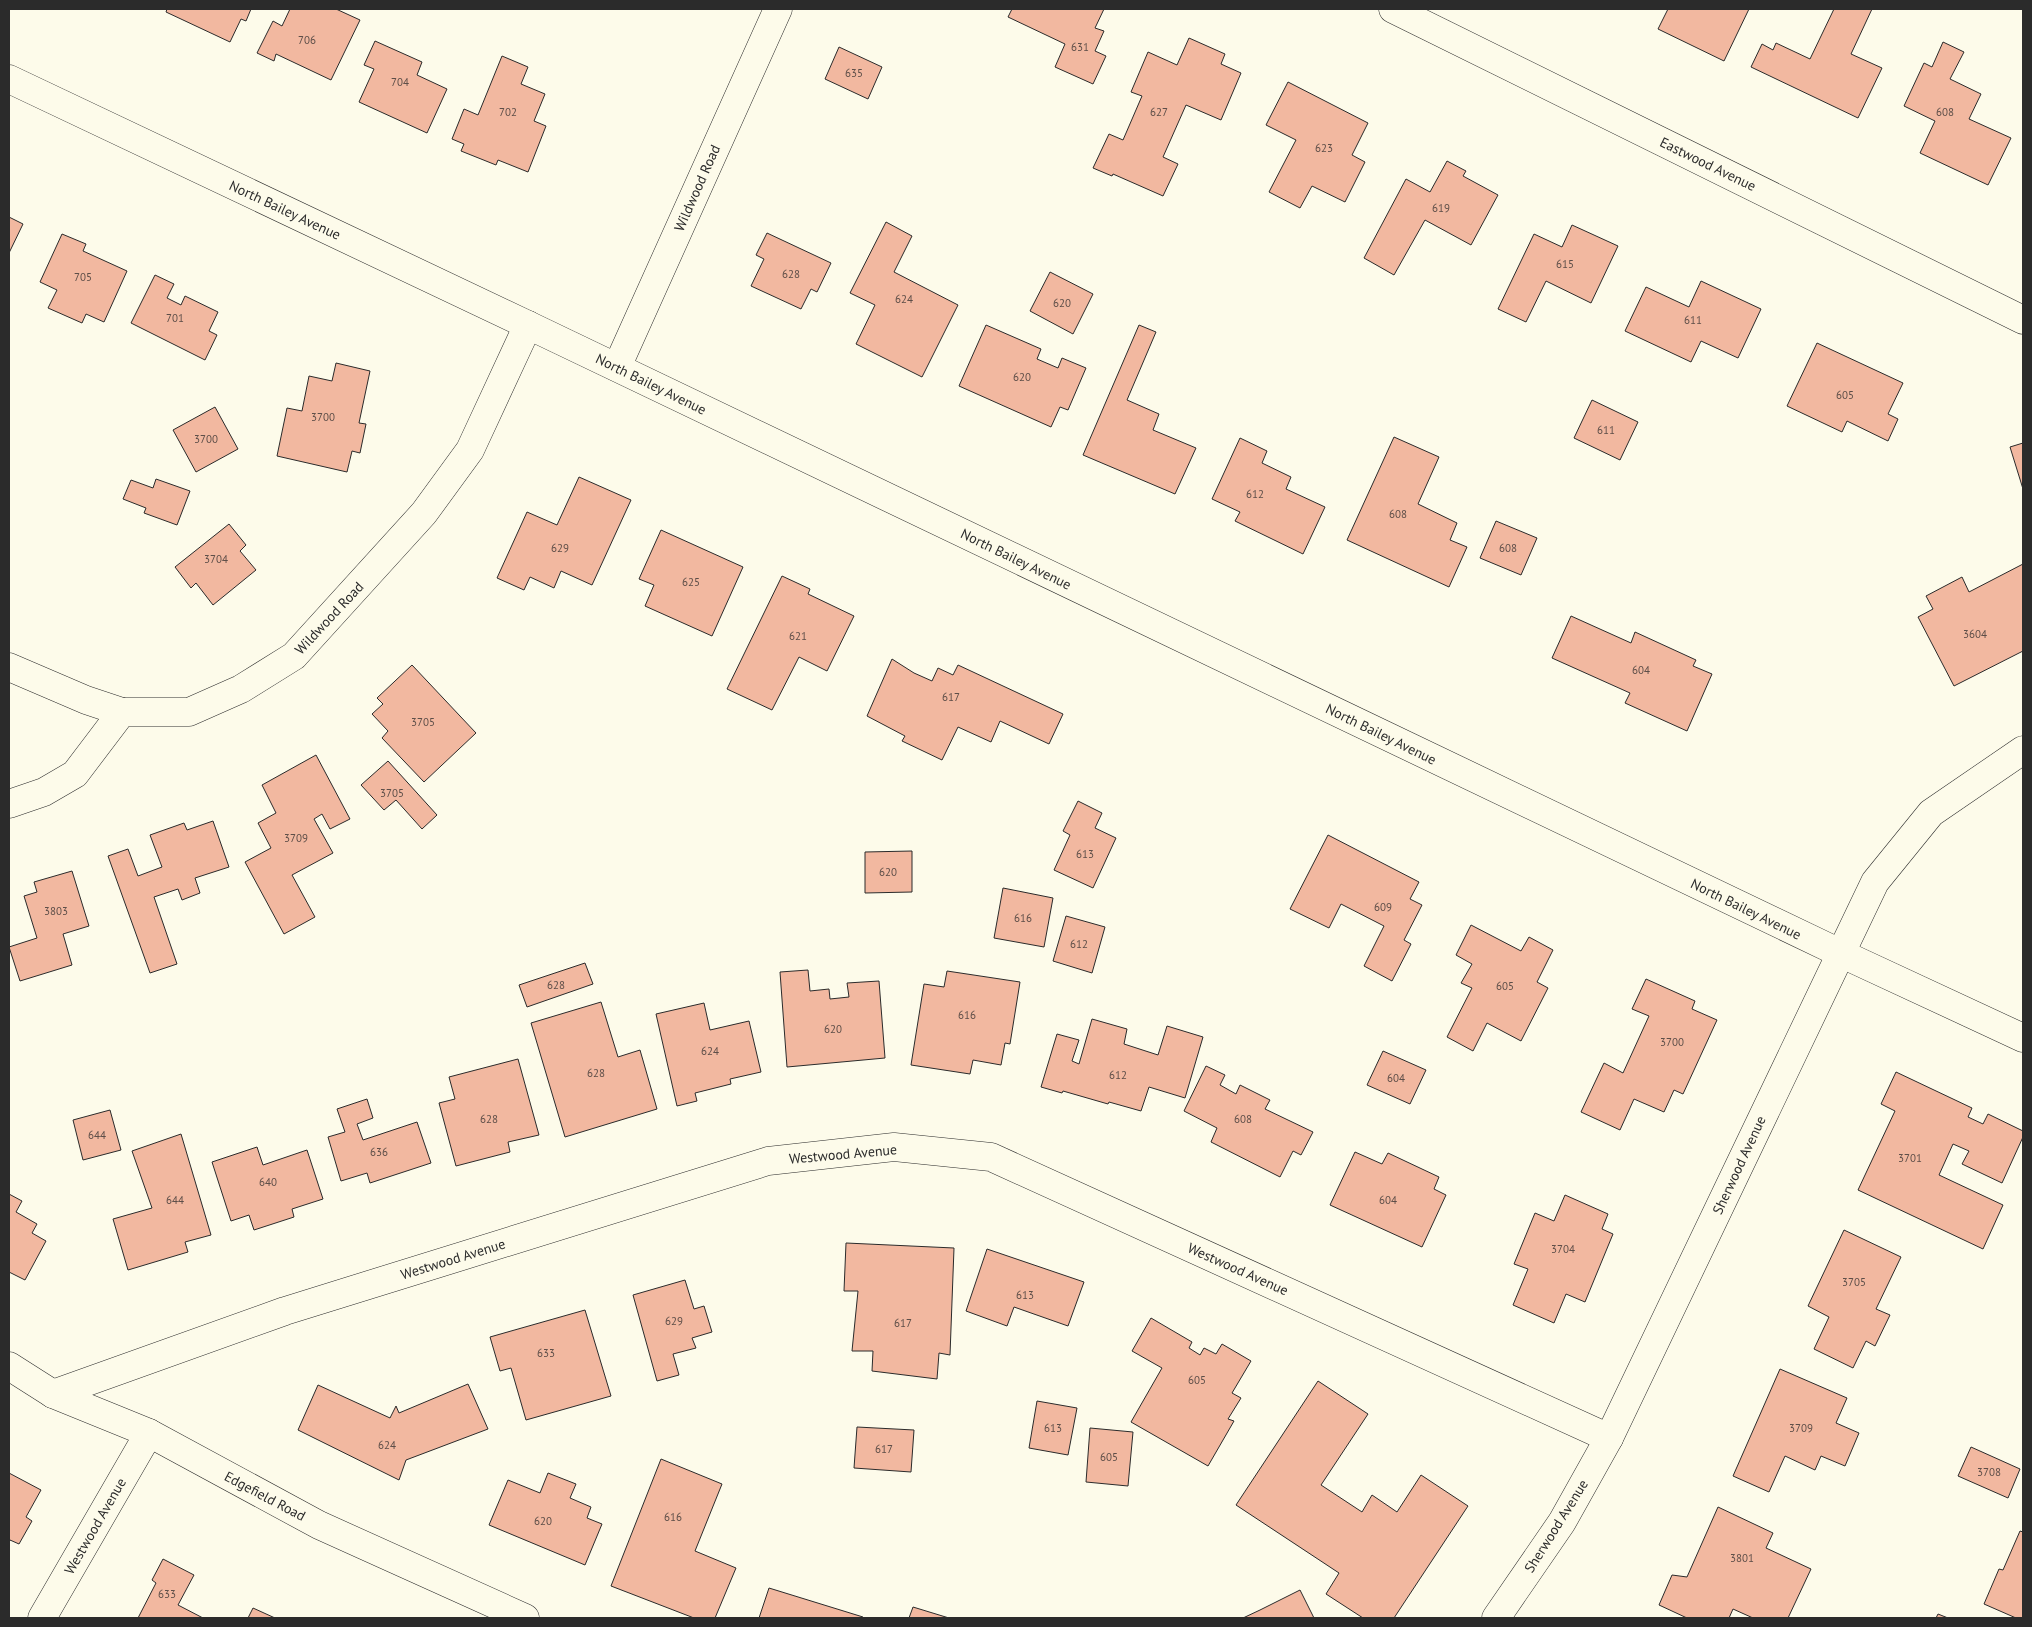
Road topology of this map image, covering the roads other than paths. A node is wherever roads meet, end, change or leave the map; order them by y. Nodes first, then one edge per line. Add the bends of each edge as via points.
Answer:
1 (778, 9) edge
2 (1393, 9) edge
3 (9, 79) edge
4 (2023, 320) edge
5 (528, 325) junction
6 (617, 367) junction
7 (9, 667) edge
8 (122, 712) junction
9 (2023, 750) edge
10 (9, 804) edge
11 (1840, 954) junction
12 (2023, 1038) edge
13 (9, 1366) edge
14 (53, 1394) junction
15 (149, 1433) junction
16 (1609, 1438) junction
17 (42, 1618) edge
18 (525, 1618) edge
19 (1496, 1618) edge

1 - 6 street, Wildwood Road
2 - 4 street, Eastwood Avenue
3 - 5 street, North Bailey Avenue
5 - 6 street, North Bailey Avenue
5 - 8 street, Wildwood Road via 470,450 424,513 294,656 240,689 189,712
6 - 11 street, North Bailey Avenue
7 - 8 street, Wildwood Road
8 - 10 street via 75,774 44,792
9 - 11 street, Sherwood Avenue via 1931,813 1875,882
11 - 12 street, North Bailey Avenue
11 - 16 street, Sherwood Avenue
13 - 14 street, Edgefield Road
14 - 15 street, Edgefield Road
14 - 16 street, Westwood Avenue via 285,1311 768,1160 894,1147 991,1157
15 - 17 street, Westwood Avenue
15 - 18 street, Edgefield Road via 319,1525
16 - 19 street, Sherwood Avenue via 1562,1522

